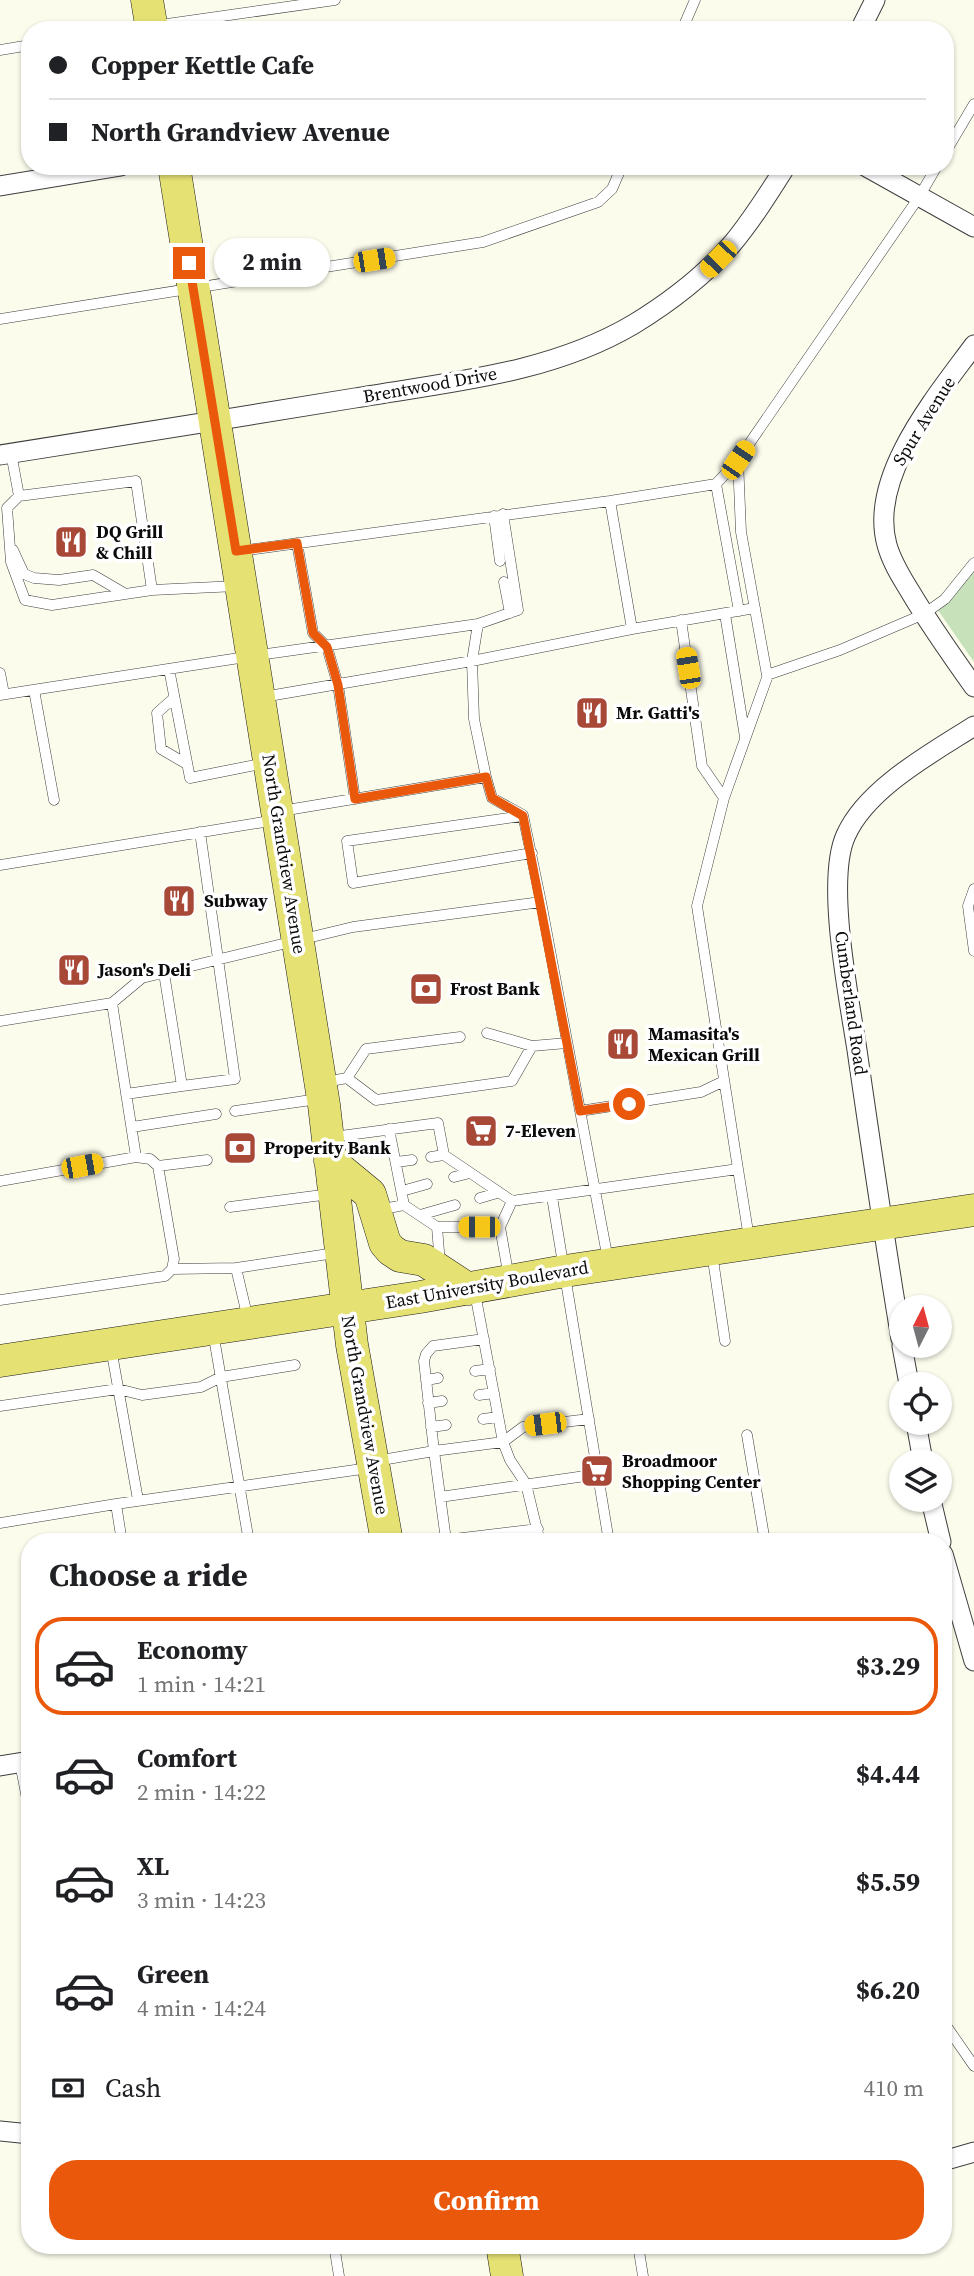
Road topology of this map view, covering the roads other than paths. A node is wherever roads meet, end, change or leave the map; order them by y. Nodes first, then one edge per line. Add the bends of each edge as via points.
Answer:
1 (335, 0) edge
2 (695, 0) edge
3 (875, 0) edge
4 (144, 21) edge
5 (686, 21) edge
6 (864, 21) edge
7 (21, 47) edge
8 (0, 50) edge
9 (974, 104) edge
10 (954, 138) edge
11 (67, 175) edge
12 (175, 175) edge
13 (618, 175) edge
14 (780, 175) edge
15 (881, 175) edge
16 (932, 175) edge
17 (0, 186) edge
18 (919, 197) junction
19 (974, 228) edge
20 (193, 287) junction
21 (0, 319) edge
22 (974, 345) edge
23 (215, 421) junction
24 (5, 454) edge
25 (738, 460) junction
26 (716, 484) junction
27 (19, 496) junction
28 (610, 501) junction
29 (499, 515) junction
30 (8, 540) junction
31 (297, 543) junction
32 (236, 551) junction
33 (500, 561) dead end
34 (974, 563) edge
35 (504, 582) dead end
36 (241, 586) junction
37 (152, 590) junction
38 (124, 593) junction
39 (755, 608) junction
40 (739, 611) junction
41 (510, 613) junction
42 (725, 614) junction
43 (924, 614) junction
44 (681, 620) junction
45 (478, 624) junction
46 (632, 629) junction
47 (327, 647) junction
48 (252, 656) junction
49 (472, 661) junction
50 (169, 669) junction
51 (0, 673) edge
52 (768, 675) junction
53 (338, 685) junction
54 (974, 687) edge
55 (34, 690) junction
56 (2, 695) edge
57 (174, 698) junction
58 (259, 698) junction
59 (974, 726) edge
60 (745, 741) junction
61 (269, 762) junction
62 (185, 763) junction
63 (486, 777) junction
64 (724, 798) junction
65 (355, 799) junction
66 (54, 800) dead end
67 (277, 816) junction
68 (523, 816) junction
69 (200, 832) junction
70 (531, 853) junction
71 (0, 864) edge
72 (974, 889) edge
73 (541, 902) junction
74 (298, 942) junction
75 (974, 951) edge
76 (220, 960) junction
77 (164, 973) junction
78 (112, 1003) junction
79 (0, 1021) edge
80 (487, 1033) dead end
81 (460, 1037) dead end
82 (567, 1043) junction
83 (531, 1046) junction
84 (724, 1081) junction
85 (182, 1086) junction
86 (330, 1086) junction
87 (126, 1094) junction
88 (235, 1111) dead end
89 (580, 1111) junction
90 (215, 1114) dead end
91 (132, 1127) junction
92 (389, 1129) junction
93 (329, 1149) junction
94 (444, 1155) junction
95 (136, 1157) junction
96 (431, 1157) dead end
97 (207, 1160) dead end
98 (412, 1160) dead end
99 (396, 1162) junction
100 (158, 1166) junction
101 (738, 1169) junction
102 (470, 1173) junction
103 (454, 1177) dead end
104 (0, 1181) edge
105 (427, 1184) dead end
106 (594, 1189) junction
107 (402, 1191) junction
108 (497, 1193) junction
109 (334, 1194) junction
110 (552, 1197) junction
111 (480, 1198) dead end
112 (512, 1201) junction
113 (456, 1205) dead end
114 (230, 1207) dead end
115 (389, 1208) junction
116 (974, 1210) edge
117 (420, 1215) junction
118 (881, 1223) junction
119 (437, 1227) junction
120 (500, 1227) junction
121 (749, 1243) junction
122 (711, 1249) junction
123 (340, 1252) junction
124 (609, 1265) junction
125 (236, 1268) junction
126 (172, 1269) junction
127 (441, 1271) junction
128 (565, 1271) junction
129 (510, 1281) junction
130 (471, 1288) junction
131 (893, 1295) edge
132 (0, 1300) edge
133 (347, 1308) junction
134 (249, 1323) junction
135 (213, 1329) junction
136 (484, 1339) junction
137 (725, 1341) dead end
138 (111, 1344) junction
139 (0, 1361) edge
140 (295, 1365) dead end
141 (490, 1369) junction
142 (475, 1371) dead end
143 (221, 1377) junction
144 (438, 1378) dead end
145 (426, 1380) junction
146 (118, 1390) junction
147 (494, 1393) junction
148 (479, 1395) dead end
149 (442, 1401) dead end
150 (428, 1403) junction
151 (0, 1406) edge
152 (498, 1417) junction
153 (483, 1419) dead end
154 (589, 1419) junction
155 (446, 1425) dead end
156 (431, 1427) junction
157 (747, 1436) dead end
158 (503, 1443) junction
159 (434, 1451) junction
160 (373, 1464) junction
161 (599, 1474) junction
162 (526, 1484) junction
163 (239, 1487) junction
164 (440, 1497) junction
165 (138, 1500) junction
166 (116, 1504) junction
167 (934, 1512) edge
168 (0, 1523) edge
169 (538, 1529) junction
170 (121, 1533) edge
171 (247, 1533) edge
172 (385, 1533) edge
173 (445, 1533) edge
174 (507, 1533) edge
175 (539, 1533) edge
176 (608, 1533) edge
177 (763, 1533) edge
178 (939, 1533) edge
179 (952, 1592) edge
180 (960, 1625) edge
181 (974, 1661) edge
182 (21, 1763) edge
183 (0, 1766) edge
184 (952, 2036) edge
185 (974, 2066) edge
186 (0, 2131) edge
187 (21, 2133) edge
188 (974, 2152) edge
189 (952, 2158) edge
190 (335, 2254) edge
191 (503, 2254) edge
192 (639, 2254) edge
193 (339, 2276) edge
194 (507, 2276) edge
195 (643, 2276) edge

1 - 4 lane
2 - 5 lane
3 - 6 street
7 - 8 lane
9 - 10 lane
11 - 17 street
12 - 20 main road, North Grandview Avenue
13 - 20 lane via 598,202 483,242
14 - 23 street, Brentwood Drive via 744,228 704,273 670,300 594,345 520,369
15 - 18 street
16 - 18 lane
18 - 19 street
18 - 25 lane
20 - 21 lane
20 - 23 main road, North Grandview Avenue
22 - 43 street, Spur Avenue via 898,458 883,507 887,546
23 - 24 street, Brentwood Drive
23 - 32 main road, North Grandview Avenue
24 - 27 lane
25 - 26 lane
25 - 39 lane via 741,532
26 - 28 lane
26 - 40 lane
27 - 30 lane via 7,508
27 - 37 lane via 136,481
28 - 29 lane
28 - 46 lane
29 - 31 lane
29 - 33 lane
29 - 41 lane via 518,610
30 - 38 lane via 23,574 59,580 93,575
30 - 38 lane via 25,600 52,605
31 - 32 lane
31 - 47 lane via 313,633
32 - 36 main road, North Grandview Avenue
34 - 43 lane via 945,599
35 - 41 lane
36 - 37 lane
36 - 48 main road, North Grandview Avenue
37 - 38 lane
39 - 40 lane
39 - 52 lane
40 - 42 lane
41 - 45 lane
42 - 44 lane
42 - 60 lane
43 - 52 lane
43 - 54 street, Spur Avenue
44 - 46 lane
44 - 64 lane via 702,766
45 - 47 lane
45 - 49 lane
46 - 49 lane
47 - 48 lane
47 - 53 lane
48 - 50 lane
48 - 58 main road, North Grandview Avenue
49 - 53 lane
49 - 63 lane via 474,719
50 - 55 lane
50 - 57 lane
51 - 56 lane
52 - 60 lane
53 - 58 lane
53 - 65 lane
55 - 56 lane
55 - 66 lane
57 - 62 lane
57 - 62 lane via 157,713 161,749
58 - 61 main road, North Grandview Avenue
59 - 118 street, Cumberland Road via 874,797 852,823 841,849 841,928
60 - 64 lane
61 - 62 lane via 190,778
61 - 67 main road, North Grandview Avenue
63 - 65 lane
63 - 68 lane via 492,798
64 - 84 lane via 697,906
65 - 67 lane
67 - 69 lane
67 - 74 main road, North Grandview Avenue
68 - 70 lane
68 - 70 lane via 347,841 353,883
69 - 71 lane
69 - 76 lane
70 - 73 lane
72 - 75 lane via 968,906
73 - 74 lane via 353,927
73 - 82 lane
74 - 76 lane
74 - 86 main road, North Grandview Avenue
76 - 77 lane
76 - 85 lane via 235,1079
77 - 78 lane via 142,978
77 - 85 lane
78 - 79 lane
78 - 87 lane
80 - 83 lane
81 - 86 lane via 366,1049
82 - 83 lane
82 - 89 lane
83 - 86 lane via 512,1081 376,1100
84 - 89 lane via 701,1092
84 - 101 lane
85 - 87 lane
86 - 88 lane
86 - 93 main road, North Grandview Avenue
87 - 91 lane
89 - 106 lane
90 - 91 lane
91 - 95 lane
92 - 93 lane
92 - 94 lane via 438,1122
92 - 99 lane
93 - 109 main road, North Grandview Avenue
93 - 115 main road
94 - 96 lane
94 - 102 lane
95 - 100 lane
95 - 104 lane
97 - 100 lane
98 - 99 lane
99 - 107 lane
100 - 126 lane
101 - 106 lane
101 - 121 lane
102 - 103 lane
102 - 108 lane
105 - 107 lane
106 - 110 lane
106 - 124 lane
107 - 115 lane
108 - 111 lane
108 - 112 lane
109 - 114 lane
109 - 123 main road, North Grandview Avenue
110 - 112 lane
110 - 128 lane
112 - 120 lane
113 - 117 lane
115 - 117 lane
115 - 127 main road via 385,1243 391,1250 424,1259
116 - 118 main road, East University Boulevard
117 - 119 lane
118 - 121 main road, East University Boulevard
118 - 131 street, Cumberland Road
119 - 120 lane
119 - 127 lane
120 - 129 lane
121 - 122 main road, East University Boulevard
122 - 124 main road, East University Boulevard
122 - 137 lane
123 - 125 lane
123 - 133 main road, North Grandview Avenue
124 - 128 main road, East University Boulevard
125 - 126 lane
125 - 134 lane
126 - 132 lane via 165,1276
127 - 130 main road
128 - 129 main road, East University Boulevard
128 - 154 lane
129 - 130 main road, East University Boulevard
130 - 133 main road, East University Boulevard
130 - 136 lane
133 - 134 main road, East University Boulevard
133 - 160 main road, North Grandview Avenue
134 - 135 main road, East University Boulevard
135 - 138 main road, East University Boulevard
135 - 143 lane
136 - 141 lane
136 - 145 lane via 433,1346 424,1361
138 - 139 main road, East University Boulevard
138 - 146 lane
140 - 143 lane
141 - 142 lane
141 - 147 lane
143 - 146 lane via 201,1387 142,1395
143 - 163 lane
144 - 145 lane
145 - 150 lane
146 - 151 lane
146 - 165 lane
147 - 148 lane
147 - 152 lane
149 - 150 lane
150 - 156 lane
152 - 153 lane
152 - 158 lane
154 - 158 lane via 523,1427
154 - 161 lane
155 - 156 lane
156 - 159 lane
157 - 177 lane
158 - 159 lane
158 - 162 lane
159 - 160 lane
159 - 164 lane
160 - 163 lane
160 - 172 main road, North Grandview Avenue
161 - 162 lane
161 - 176 lane
162 - 164 lane
162 - 169 lane
163 - 165 lane
163 - 171 lane
164 - 173 lane
165 - 166 lane
166 - 168 lane
166 - 170 lane
167 - 178 street
169 - 174 lane
169 - 175 lane
179 - 180 street
180 - 181 street
182 - 183 street
184 - 185 lane
186 - 187 street
188 - 189 street
190 - 193 lane
191 - 194 main road
192 - 195 lane

